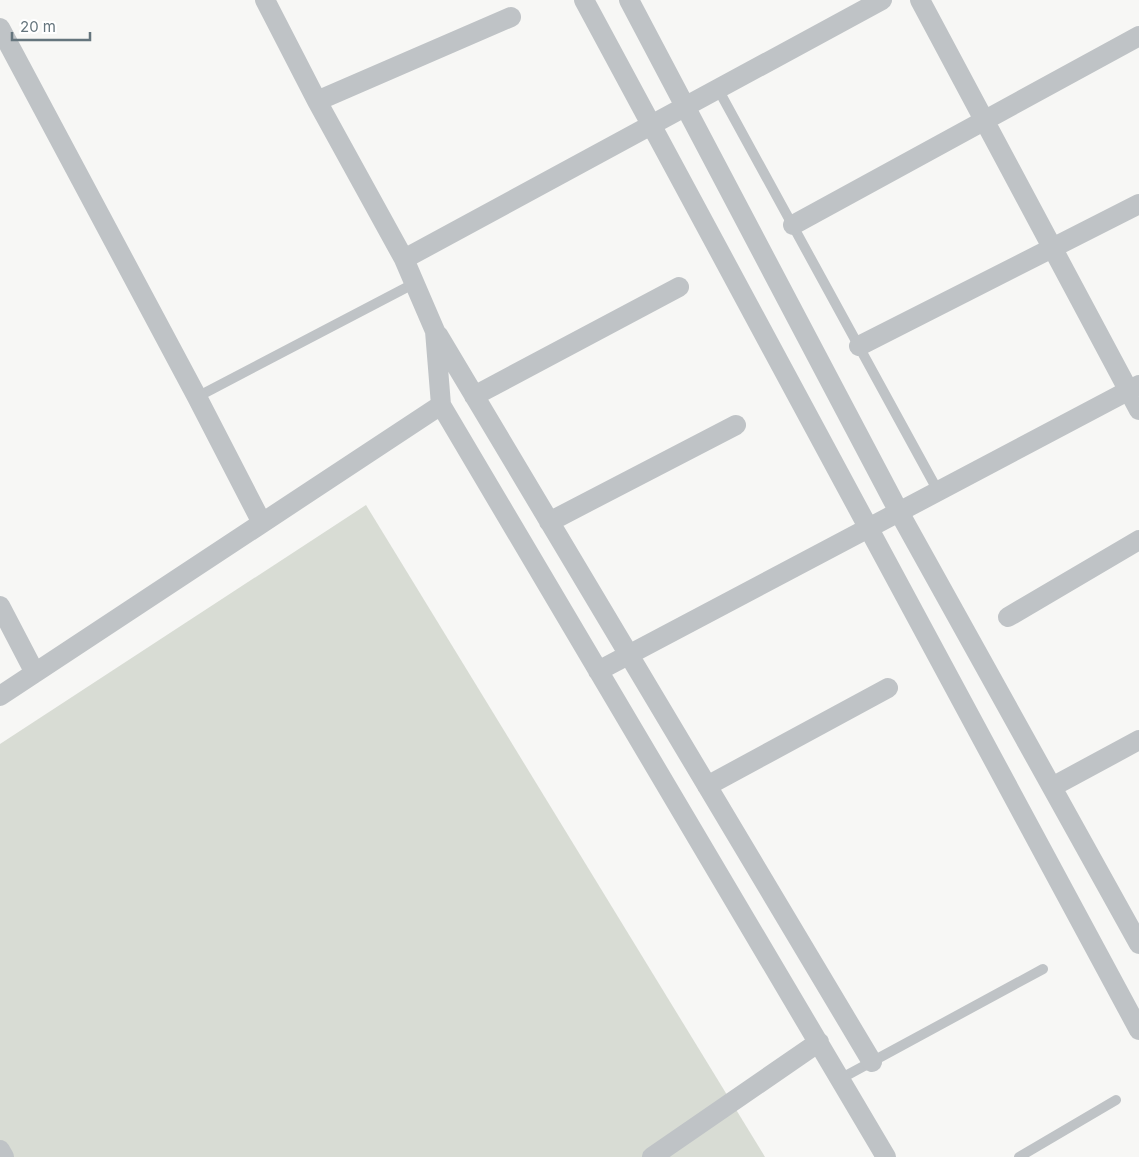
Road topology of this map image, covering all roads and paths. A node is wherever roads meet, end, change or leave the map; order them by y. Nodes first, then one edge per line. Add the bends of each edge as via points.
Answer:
1 (265, 0) edge
2 (584, 0) edge
3 (629, 0) edge
4 (882, 0) edge
5 (920, 0) edge
6 (511, 17) dead end
7 (0, 28) edge
8 (1139, 36) edge
9 (718, 89) junction
10 (316, 101) junction
11 (684, 107) junction
12 (985, 120) junction
13 (651, 125) junction
14 (1139, 204) edge
15 (793, 225) junction
16 (1053, 247) junction
17 (404, 259) junction
18 (415, 283) junction
19 (679, 287) dead end
20 (435, 331) junction
21 (859, 346) junction
22 (1134, 388) edge
23 (474, 396) junction
24 (197, 397) junction
25 (441, 405) junction
26 (1139, 410) edge
27 (736, 425) dead end
28 (938, 491) junction
29 (899, 512) junction
30 (549, 522) junction
31 (262, 523) junction
32 (869, 528) junction
33 (1139, 540) edge
34 (0, 606) edge
35 (1008, 617) dead end
36 (629, 656) junction
37 (598, 671) junction
38 (35, 673) junction
39 (888, 688) dead end
40 (0, 696) edge
41 (1139, 740) edge
42 (707, 786) junction
43 (1052, 787) junction
44 (1139, 944) edge
45 (1043, 969) dead end
46 (1139, 1030) edge
47 (819, 1042) junction
48 (872, 1062) junction
49 (840, 1079) junction
50 (1116, 1100) dead end
51 (0, 1150) edge
52 (4, 1157) edge
53 (652, 1157) edge
54 (886, 1157) edge
55 (1019, 1157) edge

1 - 10 street
2 - 13 street
3 - 11 street
4 - 9 street
5 - 12 street
6 - 10 street
7 - 24 street
8 - 12 street
9 - 11 street
9 - 15 lane
10 - 17 street
11 - 13 street
11 - 29 street
12 - 15 street
12 - 16 street
13 - 17 street
13 - 32 street
14 - 16 street
15 - 21 lane
16 - 21 street
16 - 22 street
17 - 18 street
18 - 20 street
18 - 24 lane
19 - 23 street
20 - 23 street
20 - 25 street
21 - 28 lane
22 - 26 street
22 - 28 street
23 - 30 street
24 - 31 street
25 - 31 street
25 - 37 street
27 - 30 street
28 - 29 street
29 - 32 street
29 - 43 street
30 - 36 street
31 - 38 street
32 - 36 street
32 - 46 street
33 - 35 street
34 - 38 street
36 - 37 street
36 - 42 street
37 - 47 street
38 - 40 street
39 - 42 street
41 - 43 street
42 - 48 street
43 - 44 street
45 - 48 lane
47 - 49 street
47 - 53 street
48 - 49 lane
49 - 54 street
50 - 55 lane
51 - 52 street

